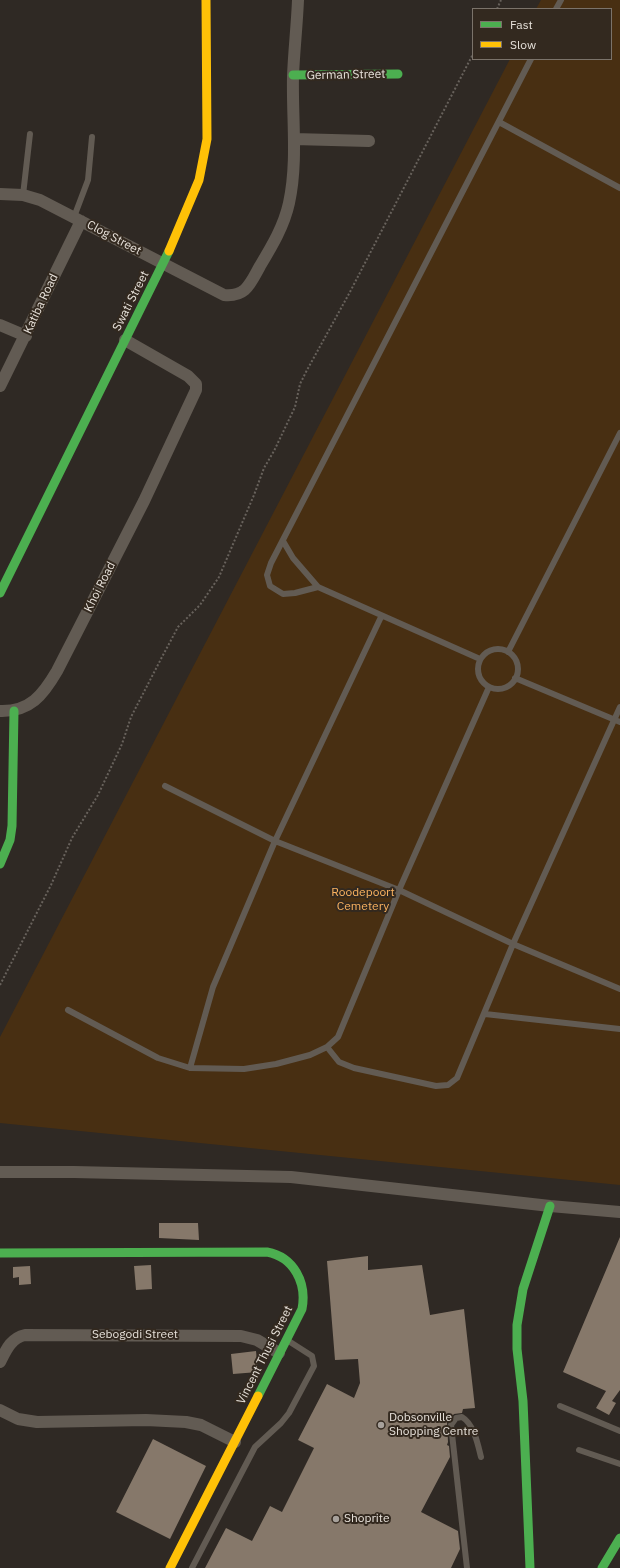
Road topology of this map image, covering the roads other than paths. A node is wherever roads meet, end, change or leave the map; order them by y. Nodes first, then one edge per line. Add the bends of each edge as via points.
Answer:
1 (206, 0) edge
2 (298, 0) edge
3 (530, 60) edge
4 (398, 74) dead end
5 (294, 75) junction
6 (499, 122) junction
7 (30, 134) dead end
8 (92, 137) dead end
9 (294, 139) junction
10 (369, 141) dead end
11 (620, 188) edge
12 (0, 194) edge
13 (23, 195) junction
14 (77, 219) junction
15 (163, 264) junction
16 (224, 294) joint
17 (0, 325) edge
18 (26, 336) junction
19 (125, 340) junction
20 (0, 386) edge
21 (620, 433) edge
22 (283, 541) junction
23 (318, 588) junction
24 (0, 593) edge
25 (381, 617) junction
26 (508, 652) junction
27 (480, 659) junction
28 (515, 678) junction
29 (489, 687) junction
30 (620, 707) edge
31 (0, 711) edge
32 (14, 711) junction
33 (614, 719) junction
34 (620, 722) edge
35 (165, 786) dead end
36 (275, 841) junction
37 (0, 864) edge
38 (399, 890) junction
39 (514, 944) junction
40 (620, 989) edge
41 (68, 1010) dead end
42 (485, 1014) junction
43 (620, 1029) edge
44 (327, 1047) junction
45 (190, 1068) junction
46 (0, 1172) edge
47 (550, 1206) junction
48 (620, 1212) edge
49 (0, 1253) edge
50 (287, 1340) junction
51 (279, 1353) junction
52 (0, 1362) edge
53 (560, 1406) dead end
54 (0, 1410) edge
55 (620, 1431) edge
56 (235, 1442) junction
57 (579, 1450) dead end
58 (481, 1457) dead end
59 (620, 1464) edge
60 (620, 1538) edge
61 (170, 1568) edge
62 (192, 1568) edge
63 (467, 1568) edge
64 (530, 1568) edge
65 (602, 1568) edge

1 - 15 street, Swati Street via 205,156 191,204
2 - 5 street, German Street
3 - 6 lane
4 - 5 street, German Street
5 - 9 street, German Street
6 - 11 lane
6 - 22 lane
7 - 13 lane
8 - 14 lane via 88,180
9 - 10 street
9 - 16 street, German Street via 289,203 278,236 246,290 234,296
12 - 13 street, Clog Street
13 - 14 street, Clog Street via 40,200
14 - 15 street, Clog Street
14 - 18 street, Katiba Road
15 - 16 street, Clog Street
15 - 19 street, Swati Street
17 - 18 street
18 - 20 street, Katiba Road
19 - 24 street, Swati Street
19 - 32 street, Khoi Road via 188,376 196,384 196,390 144,501 57,671 47,688 36,699
21 - 26 lane
22 - 23 lane via 293,558
22 - 23 lane via 267,575 270,586 282,594
23 - 25 lane
25 - 27 lane
25 - 36 lane
26 - 27 lane via 496,649 489,651
26 - 28 lane via 516,661
27 - 29 lane via 478,672
28 - 29 lane via 507,686
28 - 33 lane
29 - 38 lane
30 - 33 lane
31 - 32 street
32 - 37 street via 12,826 10,840
33 - 34 lane
33 - 39 lane
35 - 36 lane
36 - 38 lane
36 - 45 lane via 213,987
38 - 39 lane
38 - 44 lane via 338,1037
39 - 40 lane
39 - 42 lane
41 - 45 lane via 158,1058
42 - 43 lane
42 - 44 lane via 464,1065 457,1078 448,1086 436,1086 354,1068 339,1062
44 - 45 lane via 295,1059 244,1069
46 - 47 street via 291,1177
47 - 48 street
47 - 64 street via 523,1289 517,1325
49 - 50 street, Vincent Thusi Street via 278,1253 291,1265 305,1294 302,1309
50 - 51 street, Vincent Thusi Street
50 - 62 lane via 312,1356 314,1366 289,1413 255,1447
51 - 52 street, Sebogodi Street via 257,1340 241,1336 25,1335 11,1343
51 - 56 street, Vincent Thusi Street
53 - 55 lane
54 - 56 street via 18,1419 36,1422 186,1422 201,1425
56 - 61 street, Vincent Thusi Street
57 - 59 lane
58 - 63 lane via 468,1423 462,1417 456,1418 451,1425
60 - 65 street

